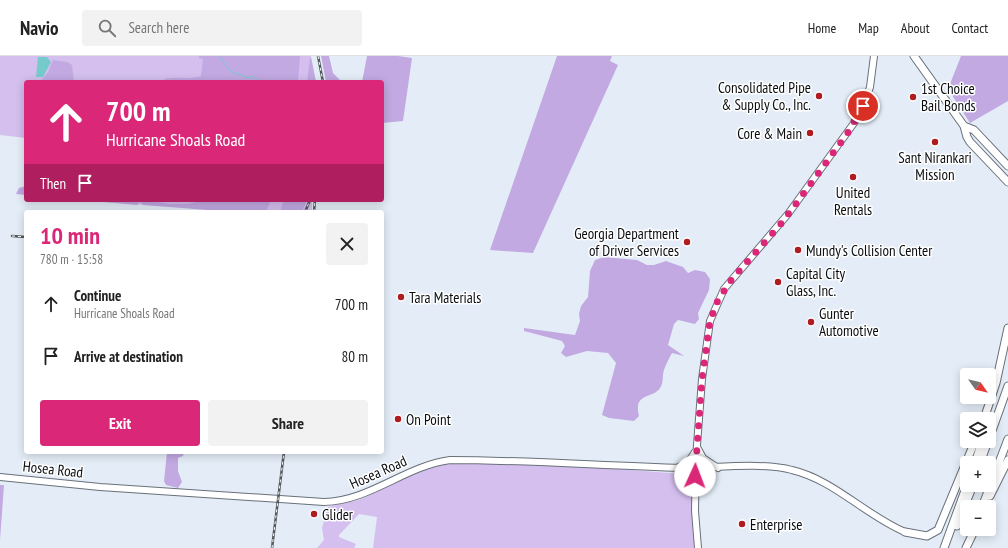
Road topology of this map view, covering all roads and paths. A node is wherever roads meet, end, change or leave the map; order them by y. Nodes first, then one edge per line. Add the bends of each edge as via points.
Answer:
1 (874, 56) edge
2 (914, 56) edge
3 (964, 126) junction
4 (1008, 166) edge
5 (1008, 182) edge
6 (1008, 328) edge
7 (996, 383) edge
8 (1008, 386) edge
9 (996, 420) edge
10 (1008, 439) edge
11 (696, 448) junction
12 (972, 448) edge
13 (1008, 460) edge
14 (676, 468) junction
15 (695, 468) junction
16 (709, 468) junction
17 (718, 468) junction
18 (0, 477) edge
19 (695, 485) junction
20 (964, 492) edge
21 (969, 492) edge
22 (985, 500) edge
23 (988, 500) edge
24 (905, 532) joint
25 (971, 536) edge
26 (698, 548) edge
27 (944, 548) edge
28 (949, 548) edge
29 (966, 548) edge

1 - 11 street via 866,99 842,142 718,300 710,321
2 - 3 highway
3 - 4 highway via 974,130
3 - 5 highway via 970,142
6 - 7 highway
8 - 9 highway
10 - 22 highway
11 - 14 street via 689,461
11 - 15 street
11 - 17 street via 703,458
12 - 24 highway via 938,530 927,536
13 - 23 highway
14 - 15 street, Hosea Road
14 - 18 street, Hosea Road via 450,460 427,464 360,496 324,502 108,488
14 - 19 street via 687,475
15 - 16 street, Hosea Road
15 - 19 street
16 - 17 street, Hosea Road
16 - 19 street via 700,474
17 - 24 street, Hosea Road via 773,467 806,474 878,519
19 - 26 street
20 - 27 highway
21 - 28 highway
25 - 29 highway

